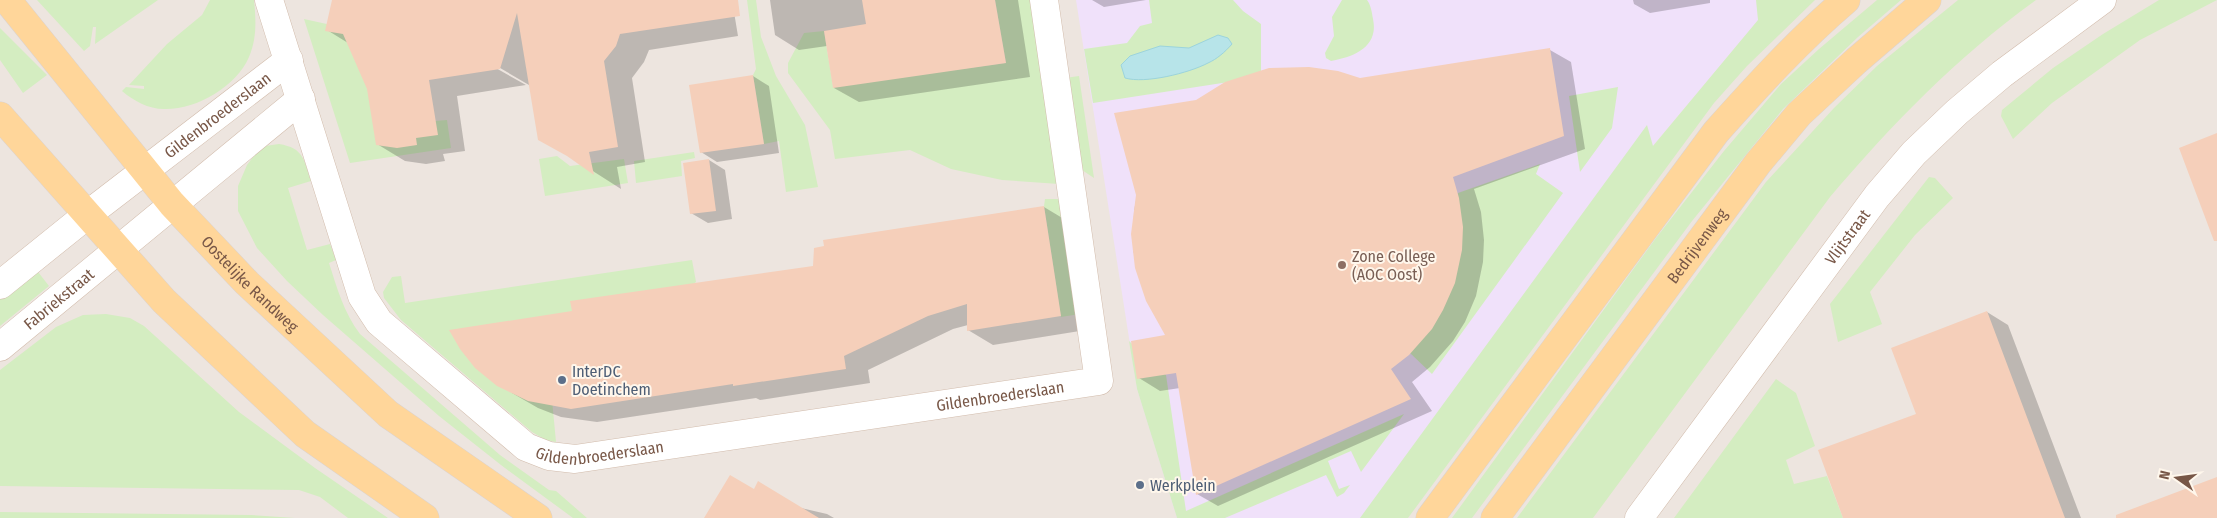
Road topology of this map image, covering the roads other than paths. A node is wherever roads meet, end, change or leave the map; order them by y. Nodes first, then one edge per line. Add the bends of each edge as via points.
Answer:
1 (7, 0) edge
2 (270, 0) edge
3 (1044, 0) edge
4 (1846, 0) edge
5 (1927, 0) edge
6 (2102, 0) edge
7 (289, 60) junction
8 (301, 99) junction
9 (0, 116) edge
10 (145, 170) junction
11 (172, 204) junction
12 (87, 214) junction
13 (118, 249) junction
14 (0, 285) edge
15 (0, 347) edge
16 (425, 518) edge
17 (538, 518) edge
18 (1430, 518) edge
19 (1495, 518) edge
20 (1639, 518) edge

1 - 10 main road, Oostelijke Randweg
2 - 7 street, Gildenbroederslaan
3 - 8 street, Gildenbroederslaan via 1099,381 575,459 549,456 526,447 379,322 362,296
4 - 18 main road via 1760,82 1716,132
5 - 19 main road, Bedrijvenweg via 1799,114 1758,162
6 - 20 street, Vlijtstraat via 2002,74 1908,160 1876,196
7 - 8 street, Gildenbroederslaan
7 - 10 street, Gildenbroederslaan
8 - 11 street
9 - 12 main road
10 - 11 main road, Oostelijke Randweg
10 - 12 street, Gildenbroederslaan
11 - 13 street, Fabriekstraat
11 - 17 main road, Oostelijke Randweg via 247,284 388,414
12 - 13 main road
12 - 14 street
13 - 15 street, Fabriekstraat
13 - 16 main road via 164,301 305,434

